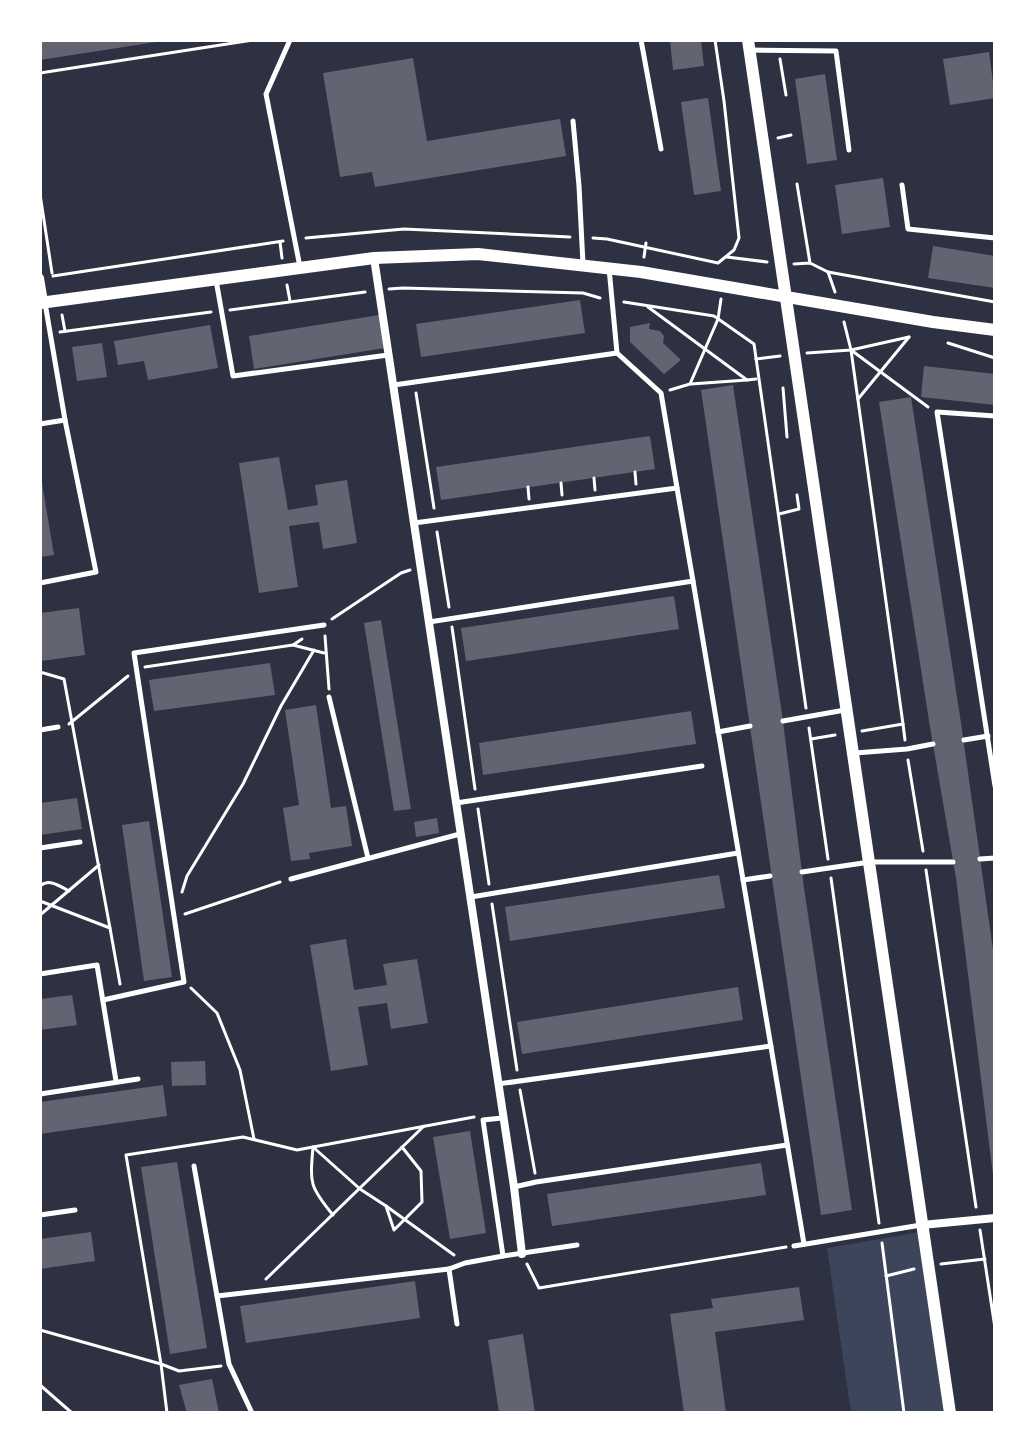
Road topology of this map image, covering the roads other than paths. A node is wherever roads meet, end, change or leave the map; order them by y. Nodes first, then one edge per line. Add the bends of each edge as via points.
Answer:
1 (290, 40) edge
2 (641, 40) edge
3 (749, 45) edge
4 (573, 121) dead end
5 (661, 149) dead end
6 (849, 150) dead end
7 (902, 185) dead end
8 (995, 238) edge
9 (374, 258) junction
10 (583, 265) junction
11 (300, 268) junction
12 (609, 268) junction
13 (40, 278) edge
14 (216, 279) junction
15 (786, 296) junction
16 (42, 303) edge
17 (995, 330) edge
18 (617, 353) junction
19 (388, 355) junction
20 (393, 385) junction
21 (995, 416) edge
22 (65, 420) junction
23 (40, 424) edge
24 (677, 488) junction
25 (413, 523) junction
26 (693, 581) junction
27 (40, 583) edge
28 (429, 622) junction
29 (324, 625) road end
30 (329, 697) road end
31 (848, 710) junction
32 (783, 721) dead end
33 (750, 726) dead end
34 (58, 727) road end
35 (40, 730) edge
36 (718, 732) junction
37 (988, 736) junction
38 (964, 740) dead end
39 (933, 744) dead end
40 (854, 753) junction
41 (702, 766) dead end
42 (995, 786) edge
43 (455, 804) junction
44 (460, 834) junction
45 (80, 842) dead end
46 (40, 848) edge
47 (738, 853) junction
48 (368, 858) junction
49 (995, 858) edge
50 (980, 859) dead end
51 (870, 862) junction
52 (953, 862) dead end
53 (802, 872) dead end
54 (770, 876) dead end
55 (291, 879) road end
56 (743, 880) junction
57 (470, 897) junction
58 (40, 974) edge
59 (103, 1000) junction
60 (771, 1046) junction
61 (138, 1079) dead end
62 (116, 1081) junction
63 (498, 1084) junction
64 (40, 1094) edge
65 (502, 1115) junction
66 (787, 1145) junction
67 (194, 1166) dead end
68 (514, 1187) junction
69 (75, 1210) dead end
70 (40, 1215) edge
71 (995, 1218) edge
72 (922, 1225) junction
73 (804, 1244) junction
74 (577, 1245) dead end
75 (794, 1246) road end
76 (522, 1254) junction
77 (503, 1256) junction
78 (449, 1269) junction
79 (217, 1296) junction
80 (457, 1324) dead end
81 (252, 1413) edge
82 (950, 1413) edge

1 - 11 lane via 266,94
2 - 5 lane
3 - 6 lane via 836,51
3 - 15 street
4 - 10 lane
7 - 8 lane via 908,229
9 - 10 street via 478,254
9 - 11 street
9 - 19 street
10 - 12 street
11 - 14 street
12 - 15 street
12 - 18 lane
13 - 16 street
14 - 16 street
14 - 19 lane via 233,376
15 - 17 street
15 - 31 street
16 - 22 lane
18 - 20 lane
18 - 24 lane via 661,393
19 - 20 street
20 - 25 street
21 - 37 lane via 937,412
22 - 23 lane
22 - 27 lane via 96,572
24 - 25 lane
24 - 26 lane
25 - 28 street
26 - 28 lane
26 - 36 lane
28 - 43 street
29 - 59 lane via 134,653 184,982
30 - 48 lane
31 - 32 lane
31 - 40 street
33 - 36 lane
34 - 35 lane
36 - 47 lane
37 - 38 lane
37 - 42 lane
39 - 40 lane
40 - 51 street
41 - 43 lane
43 - 44 street
44 - 48 lane
44 - 57 street
45 - 46 lane
47 - 56 lane
47 - 57 lane
48 - 55 lane
49 - 50 lane
51 - 52 lane
51 - 53 lane
51 - 72 street
54 - 56 lane
56 - 60 lane
57 - 63 street
58 - 59 lane via 97,965
59 - 62 lane
60 - 63 lane
60 - 66 lane
61 - 62 lane
62 - 64 lane
63 - 65 street
65 - 68 street
65 - 77 lane via 483,1120
66 - 68 lane
66 - 73 lane
67 - 79 lane
68 - 76 street
69 - 70 lane
71 - 72 street
72 - 73 lane
72 - 82 street
73 - 75 lane
74 - 76 lane
76 - 77 lane
77 - 78 lane
78 - 79 lane
78 - 80 lane
79 - 81 lane via 229,1364

